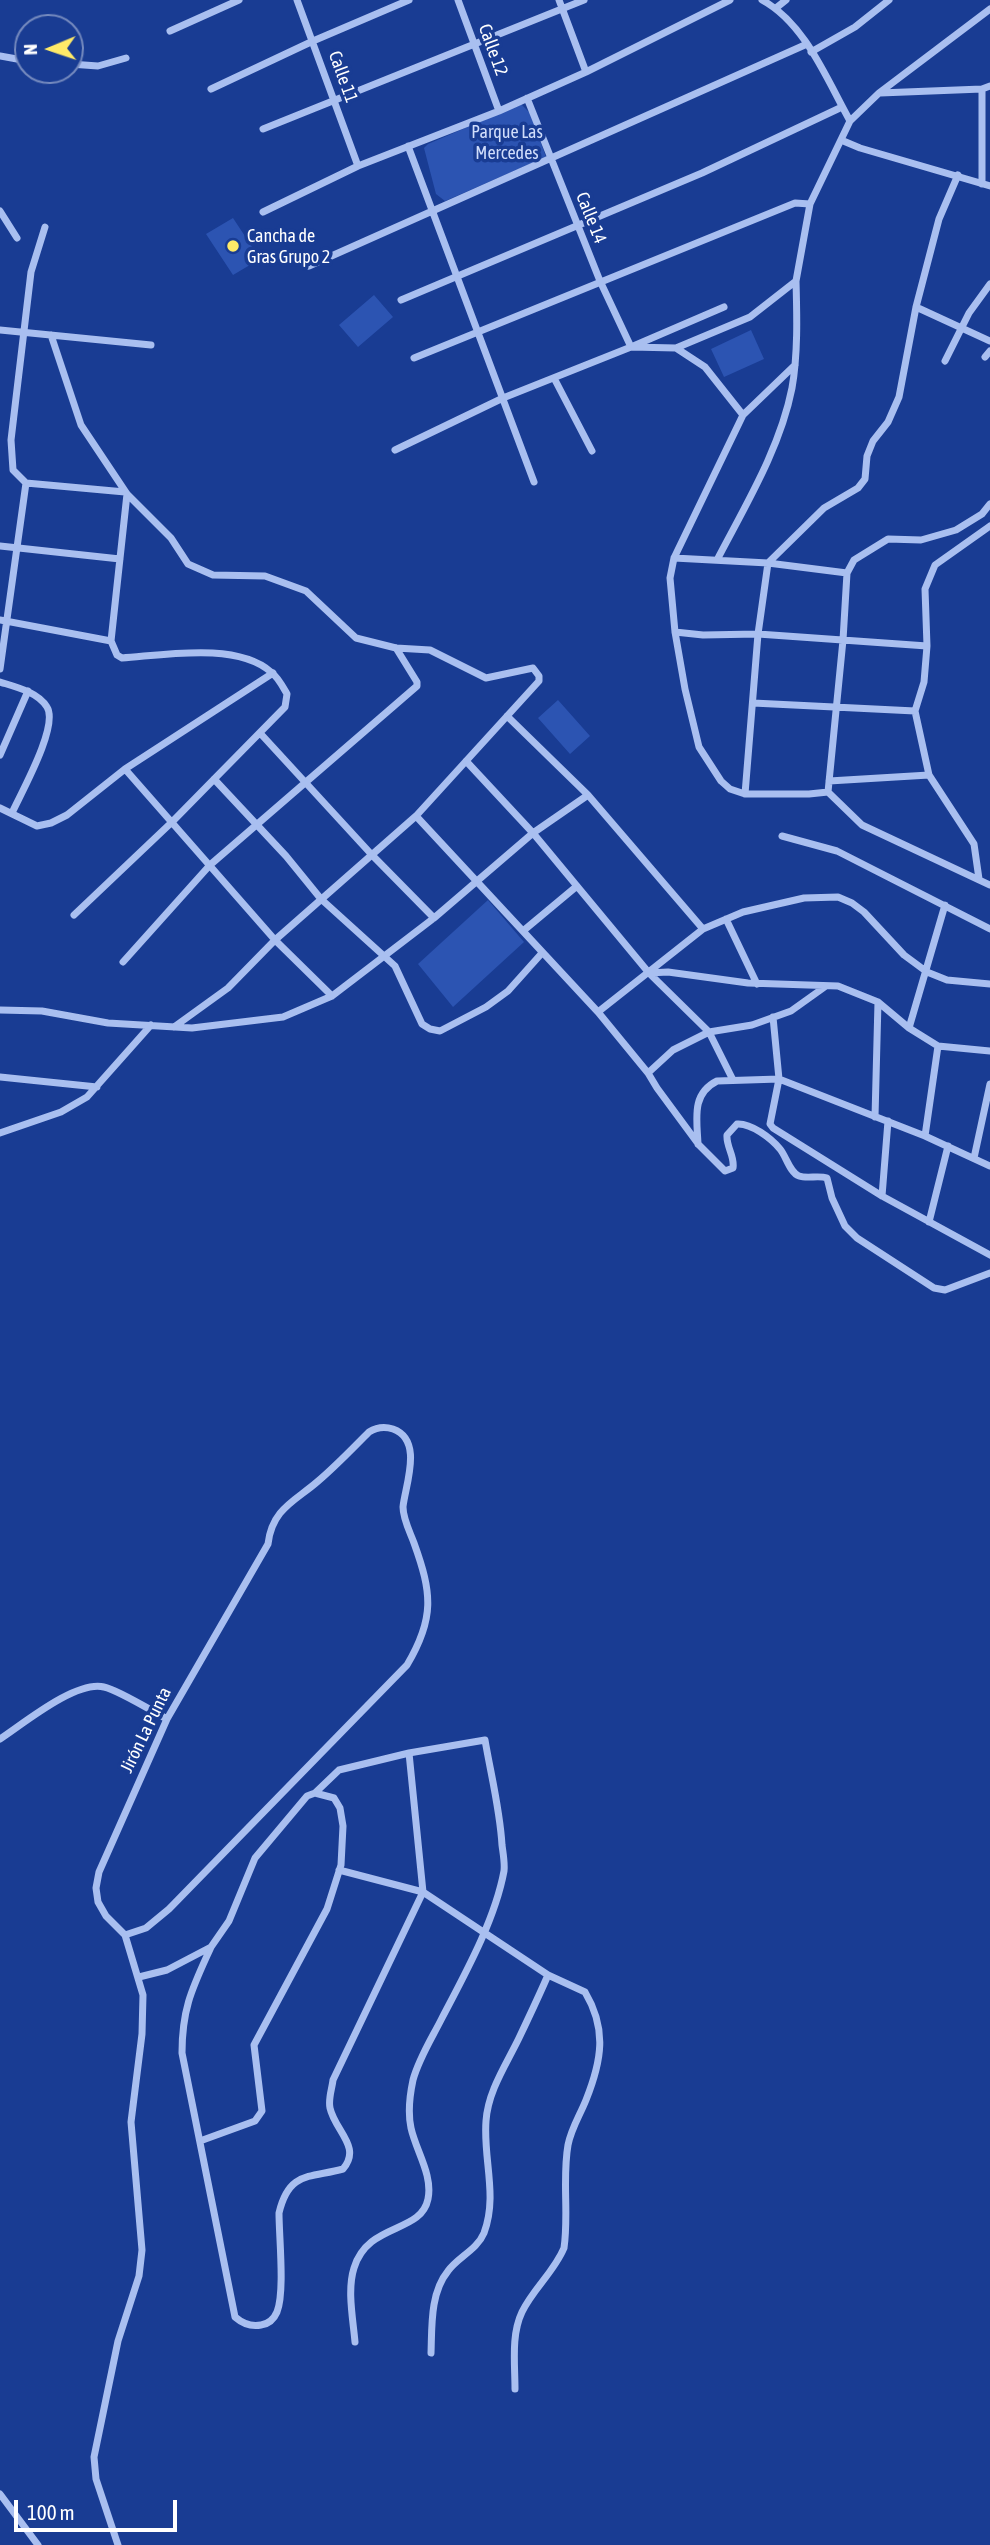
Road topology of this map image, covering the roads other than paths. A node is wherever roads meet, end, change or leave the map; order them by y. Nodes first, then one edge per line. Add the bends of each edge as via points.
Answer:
1 (239, 0) edge
2 (297, 0) edge
3 (409, 0) edge
4 (458, 0) edge
5 (559, 0) edge
6 (584, 0) edge
7 (730, 0) edge
8 (762, 0) edge
9 (786, 0) edge
10 (889, 0) edge
11 (776, 8) junction
12 (990, 9) edge
13 (562, 10) junction
14 (170, 31) dead end
15 (313, 41) junction
16 (474, 44) junction
17 (809, 48) junction
18 (126, 58) dead end
19 (84, 65) edge
20 (586, 72) junction
21 (986, 87) edge
22 (211, 89) dead end
23 (879, 93) junction
24 (527, 98) junction
25 (335, 100) junction
26 (842, 107) junction
27 (499, 111) junction
28 (850, 121) junction
29 (262, 129) dead end
30 (841, 140) junction
31 (408, 146) junction
32 (551, 158) junction
33 (358, 166) junction
34 (958, 176) junction
35 (986, 185) edge
36 (810, 204) junction
37 (0, 211) edge
38 (432, 211) junction
39 (262, 212) dead end
40 (577, 225) junction
41 (45, 227) dead end
42 (17, 237) dead end
43 (309, 266) dead end
44 (457, 276) junction
45 (600, 281) junction
46 (796, 281) junction
47 (990, 284) edge
48 (401, 300) dead end
49 (724, 307) dead end
50 (916, 307) junction
51 (962, 327) junction
52 (0, 330) edge
53 (22, 332) junction
54 (478, 333) junction
55 (51, 335) junction
56 (990, 341) edge
57 (151, 345) dead end
58 (631, 347) junction
59 (676, 348) junction
60 (414, 358) dead end
61 (945, 361) dead end
62 (794, 365) junction
63 (554, 378) junction
64 (503, 398) junction
65 (743, 415) junction
66 (395, 450) dead end
67 (592, 451) dead end
68 (534, 482) dead end
69 (26, 483) junction
70 (126, 493) junction
71 (990, 504) edge
72 (990, 526) edge
73 (0, 547) edge
74 (17, 548) junction
75 (674, 558) junction
76 (120, 559) junction
77 (717, 560) junction
78 (768, 563) junction
79 (847, 573) junction
80 (4, 621) edge
81 (675, 632) junction
82 (758, 634) junction
83 (843, 640) junction
84 (111, 641) junction
85 (927, 646) junction
86 (396, 648) junction
87 (0, 669) edge
88 (273, 673) junction
89 (0, 682) edge
90 (28, 691) junction
91 (752, 704) junction
92 (837, 706) junction
93 (915, 711) junction
94 (507, 716) junction
95 (260, 733) junction
96 (0, 755) edge
97 (466, 761) junction
98 (125, 769) junction
99 (929, 775) junction
100 (214, 779) junction
101 (829, 781) junction
102 (304, 783) junction
103 (828, 792) junction
104 (745, 793) junction
105 (588, 795) junction
106 (0, 808) edge
107 (12, 813) junction
108 (416, 816) junction
109 (172, 822) junction
110 (256, 826) junction
111 (533, 833) junction
112 (782, 836) dead end
113 (372, 855) junction
114 (210, 865) junction
115 (979, 878) junction
116 (478, 880) junction
117 (990, 885) edge
118 (577, 886) junction
119 (321, 899) junction
120 (945, 905) junction
121 (74, 915) dead end
122 (434, 918) junction
123 (726, 919) junction
124 (703, 929) junction
125 (990, 929) edge
126 (523, 931) junction
127 (275, 940) junction
128 (542, 953) junction
129 (385, 956) junction
130 (122, 962) dead end
131 (927, 972) junction
132 (649, 973) junction
133 (757, 984) junction
134 (990, 984) edge
135 (826, 986) junction
136 (332, 996) junction
137 (878, 1002) junction
138 (0, 1010) edge
139 (598, 1012) junction
140 (773, 1017) junction
141 (151, 1026) junction
142 (174, 1027) junction
143 (909, 1028) junction
144 (709, 1032) junction
145 (938, 1046) junction
146 (990, 1051) edge
147 (648, 1073) junction
148 (0, 1077) edge
149 (779, 1079) junction
150 (733, 1080) junction
151 (990, 1084) edge
152 (97, 1087) junction
153 (876, 1117) junction
154 (888, 1121) junction
155 (0, 1133) edge
156 (925, 1136) junction
157 (698, 1145) junction
158 (948, 1146) junction
159 (974, 1158) junction
160 (990, 1166) edge
161 (882, 1196) junction
162 (929, 1222) junction
163 (990, 1255) edge
164 (990, 1273) edge
165 (167, 1719) junction
166 (0, 1740) edge
167 (408, 1753) junction
168 (315, 1793) junction
169 (339, 1870) junction
170 (423, 1892) junction
171 (484, 1932) junction
172 (125, 1935) junction
173 (211, 1947) junction
174 (548, 1975) junction
175 (139, 1977) junction
176 (200, 2141) junction
177 (355, 2342) dead end
178 (431, 2353) dead end
179 (514, 2389) dead end
180 (0, 2494) edge
181 (38, 2545) edge
182 (118, 2545) edge

1 - 14 street
2 - 15 street, Calle 11
3 - 15 street
4 - 16 street, Calle 12
5 - 13 street
6 - 13 street
7 - 20 street
8 - 11 street
9 - 11 street
10 - 17 street via 855,27
11 - 17 street
12 - 23 street
13 - 16 street
13 - 20 street
15 - 22 street
15 - 25 street, Calle 11
16 - 25 street
16 - 27 street, Calle 12
17 - 26 street
17 - 32 street
18 - 19 street
20 - 24 street
21 - 23 street
21 - 35 street
23 - 28 street
24 - 27 street
24 - 32 street, Calle 14
25 - 29 street
25 - 33 street, Calle 11
26 - 28 street
26 - 40 street
27 - 31 street
28 - 30 street
30 - 34 street
30 - 36 street
31 - 33 street
31 - 38 street
32 - 38 street
32 - 40 street, Calle 14
33 - 39 street
34 - 35 street
34 - 50 street via 939,219
36 - 45 street via 795,203
36 - 46 street
37 - 42 street
38 - 43 street
38 - 44 street
40 - 44 street
40 - 45 street, Calle 14
41 - 53 street via 31,272
44 - 48 street
44 - 54 street
45 - 54 street
45 - 58 street, Calle 14
46 - 59 street via 750,317
46 - 62 street
47 - 51 street
49 - 58 street
50 - 51 street
50 - 78 street via 899,397 873,441 865,479 824,508
51 - 56 street
51 - 61 street
52 - 53 street
53 - 55 street
53 - 69 street via 11,440 13,470
54 - 60 street
54 - 64 street
55 - 57 street
55 - 70 street via 81,425
58 - 59 street
58 - 63 street
59 - 65 street via 705,367
62 - 65 street
62 - 77 street via 783,422
63 - 64 street
63 - 67 street
64 - 66 street
64 - 68 street
65 - 75 street
69 - 70 street
69 - 74 street
70 - 76 street
70 - 86 street via 171,538 188,564 213,575 265,576 306,592 356,638
71 - 79 street via 956,530 921,540 888,539 854,560
72 - 85 street via 935,565 925,589
73 - 74 street
74 - 76 street
74 - 80 street
75 - 77 street
75 - 81 street via 670,578
76 - 84 street
77 - 78 street
78 - 79 street
78 - 82 street
79 - 83 street
80 - 84 street
80 - 87 street
81 - 82 street
81 - 104 street via 699,747 721,781
82 - 83 street
82 - 91 street
83 - 85 street
83 - 92 street
84 - 88 street via 122,657 233,654
85 - 93 street via 924,682
86 - 94 street via 430,650 486,678 533,668 538,681
86 - 102 street via 417,686
88 - 95 street via 288,694 285,707
88 - 98 street
89 - 90 street
90 - 96 street
90 - 107 street via 47,706 51,718
91 - 92 street
91 - 104 street
92 - 93 street
92 - 101 street
93 - 99 street
94 - 97 street
94 - 105 street
95 - 100 street
95 - 102 street
97 - 108 street
97 - 111 street
98 - 107 street via 51,823 37,826
98 - 109 street
99 - 101 street
99 - 115 street via 974,844
100 - 109 street
100 - 110 street
101 - 103 street
102 - 110 street
102 - 113 street
103 - 104 street
103 - 115 street via 862,825
105 - 111 street
105 - 124 street
106 - 107 street
108 - 113 street
108 - 116 street
109 - 114 street
109 - 121 street
110 - 114 street
110 - 119 street
111 - 116 street
111 - 118 street
112 - 120 street via 837,851
113 - 119 street
113 - 122 street
114 - 127 street
114 - 130 street
115 - 117 street
116 - 122 street
116 - 126 street
118 - 126 street
118 - 132 street
119 - 127 street
119 - 129 street
120 - 125 street
120 - 131 street
122 - 129 street
123 - 124 street
123 - 131 street via 804,898 838,897 864,912 904,955
123 - 133 street
124 - 132 street
126 - 128 street
127 - 136 street
127 - 142 street via 228,988
128 - 129 street via 508,991 440,1031 422,1024 395,966
128 - 139 street
129 - 136 street
131 - 134 street via 947,980
131 - 143 street
132 - 133 street
132 - 139 street
132 - 144 street
133 - 135 street
135 - 137 street via 838,986
135 - 140 street via 791,1011
136 - 142 street via 284,1017
137 - 143 street
137 - 153 street
138 - 141 street
139 - 147 street
140 - 144 street
140 - 149 street
141 - 142 street
141 - 152 street
143 - 145 street
144 - 147 street via 673,1050
144 - 150 street
145 - 146 street
145 - 156 street
147 - 157 street
148 - 152 street
149 - 150 street
149 - 153 street
149 - 161 street via 773,1128
150 - 157 street via 717,1081 698,1101
151 - 159 street
152 - 155 street via 61,1112
153 - 154 street
154 - 156 street
154 - 161 street
156 - 158 street
157 - 164 street via 730,1171 734,1160 727,1135 737,1124 744,1124 780,1148 795,1174 827,1178 835,1207 851,1232 934,1288 945,1290
158 - 159 street
158 - 162 street
159 - 160 street
161 - 162 street
162 - 163 street
165 - 166 street via 103,1686 64,1697
165 - 172 street, Jirón La Punta via 99,1871 98,1902
165 - 172 street, Jirón La Punta via 268,1544 279,1513 376,1427 398,1431 407,1442 412,1464 403,1507 429,1595 420,1644 407,1665 169,1909 146,1928
167 - 168 street via 339,1770
167 - 170 street
167 - 171 street via 485,1740 505,1870
168 - 169 street via 334,1798 340,1808
168 - 173 street via 307,1796 255,1858 229,1921
169 - 170 street
169 - 176 street via 327,1909 254,2045 262,2111 255,2121
170 - 171 street
170 - 176 street via 333,2080 330,2111 350,2151 349,2161 343,2169 300,2179 282,2200 280,2296 277,2312 264,2325 254,2326 236,2317
171 - 174 street
171 - 177 street via 413,2081 410,2126 424,2168 428,2201 419,2218 370,2241 360,2253 353,2270
172 - 175 street
173 - 175 street via 167,1970
173 - 176 street via 186,2006 182,2028 182,2053
174 - 178 street via 492,2091 486,2121 489,2216 483,2235 448,2271 438,2291
174 - 179 street via 585,1992 599,2023 601,2045 587,2099 568,2145 564,2248 522,2311 516,2329
175 - 182 street via 144,1995 142,2034 131,2122 142,2250 94,2457 96,2479
180 - 181 street

